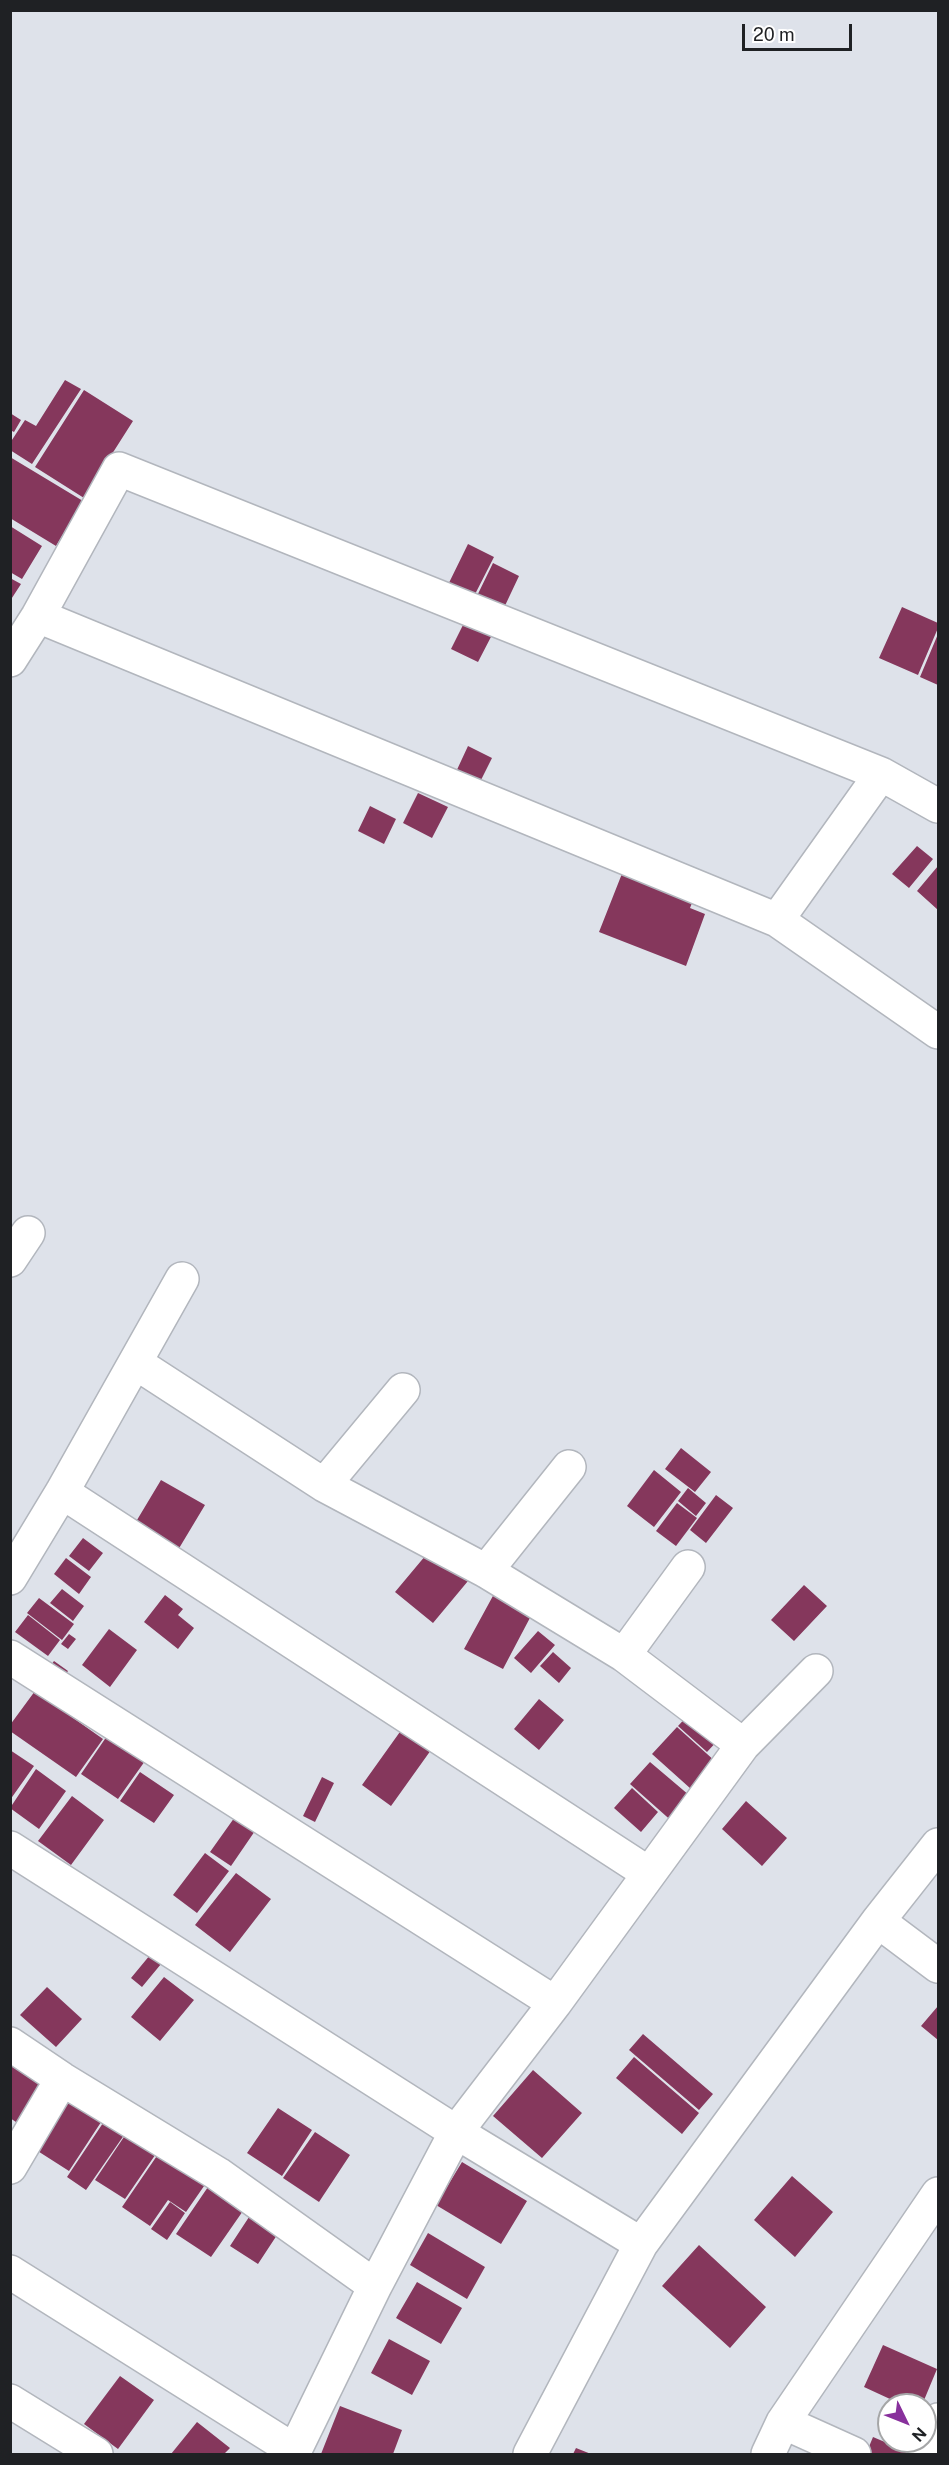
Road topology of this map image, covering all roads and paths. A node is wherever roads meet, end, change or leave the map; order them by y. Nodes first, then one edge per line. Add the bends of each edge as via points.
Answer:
1 (38, 616) junction
2 (10, 660) edge
3 (881, 774) junction
4 (939, 806) edge
5 (777, 920) junction
6 (939, 1032) edge
7 (28, 1233) dead end
8 (10, 1260) edge
9 (182, 1279) dead end
10 (136, 1363) junction
11 (403, 1390) dead end
12 (569, 1467) dead end
13 (324, 1485) junction
14 (62, 1492) junction
15 (688, 1567) dead end
16 (486, 1571) junction
17 (10, 1578) edge
18 (624, 1655) junction
19 (10, 1657) edge
20 (816, 1671) dead end
21 (743, 1745) junction
22 (939, 1845) edge
23 (14, 1858) edge
24 (648, 1873) junction
25 (878, 1921) junction
26 (939, 1966) edge
27 (555, 2003) junction
28 (10, 2044) edge
29 (62, 2079) junction
30 (456, 2132) junction
31 (10, 2168) edge
32 (939, 2194) edge
33 (641, 2244) junction
34 (10, 2272) edge
35 (375, 2286) junction
36 (10, 2400) edge
37 (939, 2420) edge
38 (783, 2422) junction
39 (294, 2452) edge
40 (96, 2454) edge
41 (530, 2454) edge
42 (768, 2454) edge
43 (854, 2454) edge
44 (924, 2454) edge

1 - 2 street
1 - 3 street via 119,469
1 - 5 street
3 - 4 street
3 - 5 street
5 - 6 street
7 - 8 street
9 - 10 street
10 - 13 street
10 - 14 street
11 - 13 street
12 - 16 street
13 - 16 street
14 - 17 street
14 - 24 street
15 - 18 street
16 - 18 street
18 - 21 street
19 - 27 street
20 - 21 street
21 - 24 street
22 - 25 street
23 - 30 street
24 - 27 street
25 - 26 street
25 - 33 street
27 - 30 street
28 - 29 street
29 - 31 street
29 - 35 street via 218,2174
30 - 33 street
30 - 35 street
32 - 38 street
33 - 41 street
34 - 39 street
35 - 39 street
36 - 40 street
37 - 44 street
38 - 42 street
38 - 43 street

